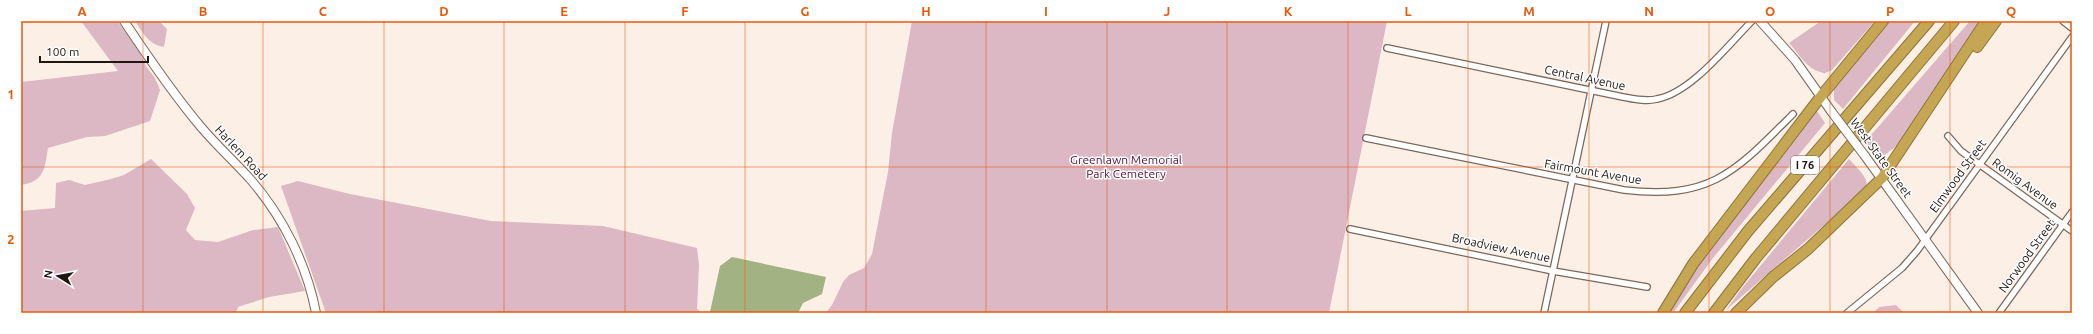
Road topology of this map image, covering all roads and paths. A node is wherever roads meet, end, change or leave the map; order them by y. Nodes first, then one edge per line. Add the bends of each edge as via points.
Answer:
1 (124, 21) edge
2 (1606, 21) edge
3 (1752, 21) edge
4 (1760, 21) edge
5 (1883, 21) edge
6 (1929, 21) edge
7 (1954, 21) edge
8 (1986, 21) edge
9 (1996, 21) edge
10 (2063, 21) edge
11 (2072, 28) edge
12 (2072, 37) edge
13 (1387, 48) dead end
14 (1591, 89) junction
15 (1822, 95) junction
16 (1928, 110) junction
17 (1793, 114) dead end
18 (1948, 136) dead end
19 (1366, 138) dead end
20 (1980, 165) junction
21 (1882, 178) junction
22 (1571, 180) junction
23 (2072, 212) edge
24 (2063, 225) junction
25 (1350, 229) dead end
26 (2072, 232) edge
27 (1925, 239) junction
28 (1553, 271) junction
29 (1647, 287) dead end
30 (316, 313) edge
31 (1544, 313) edge
32 (1663, 313) edge
33 (1685, 313) edge
34 (1714, 313) edge
35 (1736, 313) edge
36 (1847, 313) edge
37 (1978, 313) edge
38 (1999, 313) edge

1 - 30 street, Harlem Road via 190,113 271,206 301,263 311,288
2 - 14 street
3 - 14 street, Central Avenue via 1704,70 1684,87 1666,97 1639,100
4 - 15 street, West State Street
5 - 15 highway
6 - 33 highway, I 76 via 1748,231
7 - 34 highway, I 76 via 1756,258
8 - 16 highway
9 - 16 highway
10 - 11 street
12 - 20 street, Elmwood Street
13 - 14 street, Central Avenue
14 - 22 street
15 - 21 street, West State Street, bridge
15 - 32 highway via 1693,264
16 - 21 highway
17 - 22 street, Fairmount Avenue via 1733,170 1696,188 1648,193
18 - 20 street, Romig Avenue via 1961,151
19 - 22 street, Fairmount Avenue
20 - 24 street, Romig Avenue
20 - 27 street, Elmwood Street
21 - 27 street, West State Street
21 - 35 highway
22 - 28 street
23 - 24 street, Norwood Street
24 - 26 street, Romig Avenue
24 - 38 street, Norwood Street
25 - 28 street, Broadview Avenue
27 - 36 street, Elmwood Street via 1902,268
27 - 37 street, West State Street
28 - 29 street, Broadview Avenue
28 - 31 street

